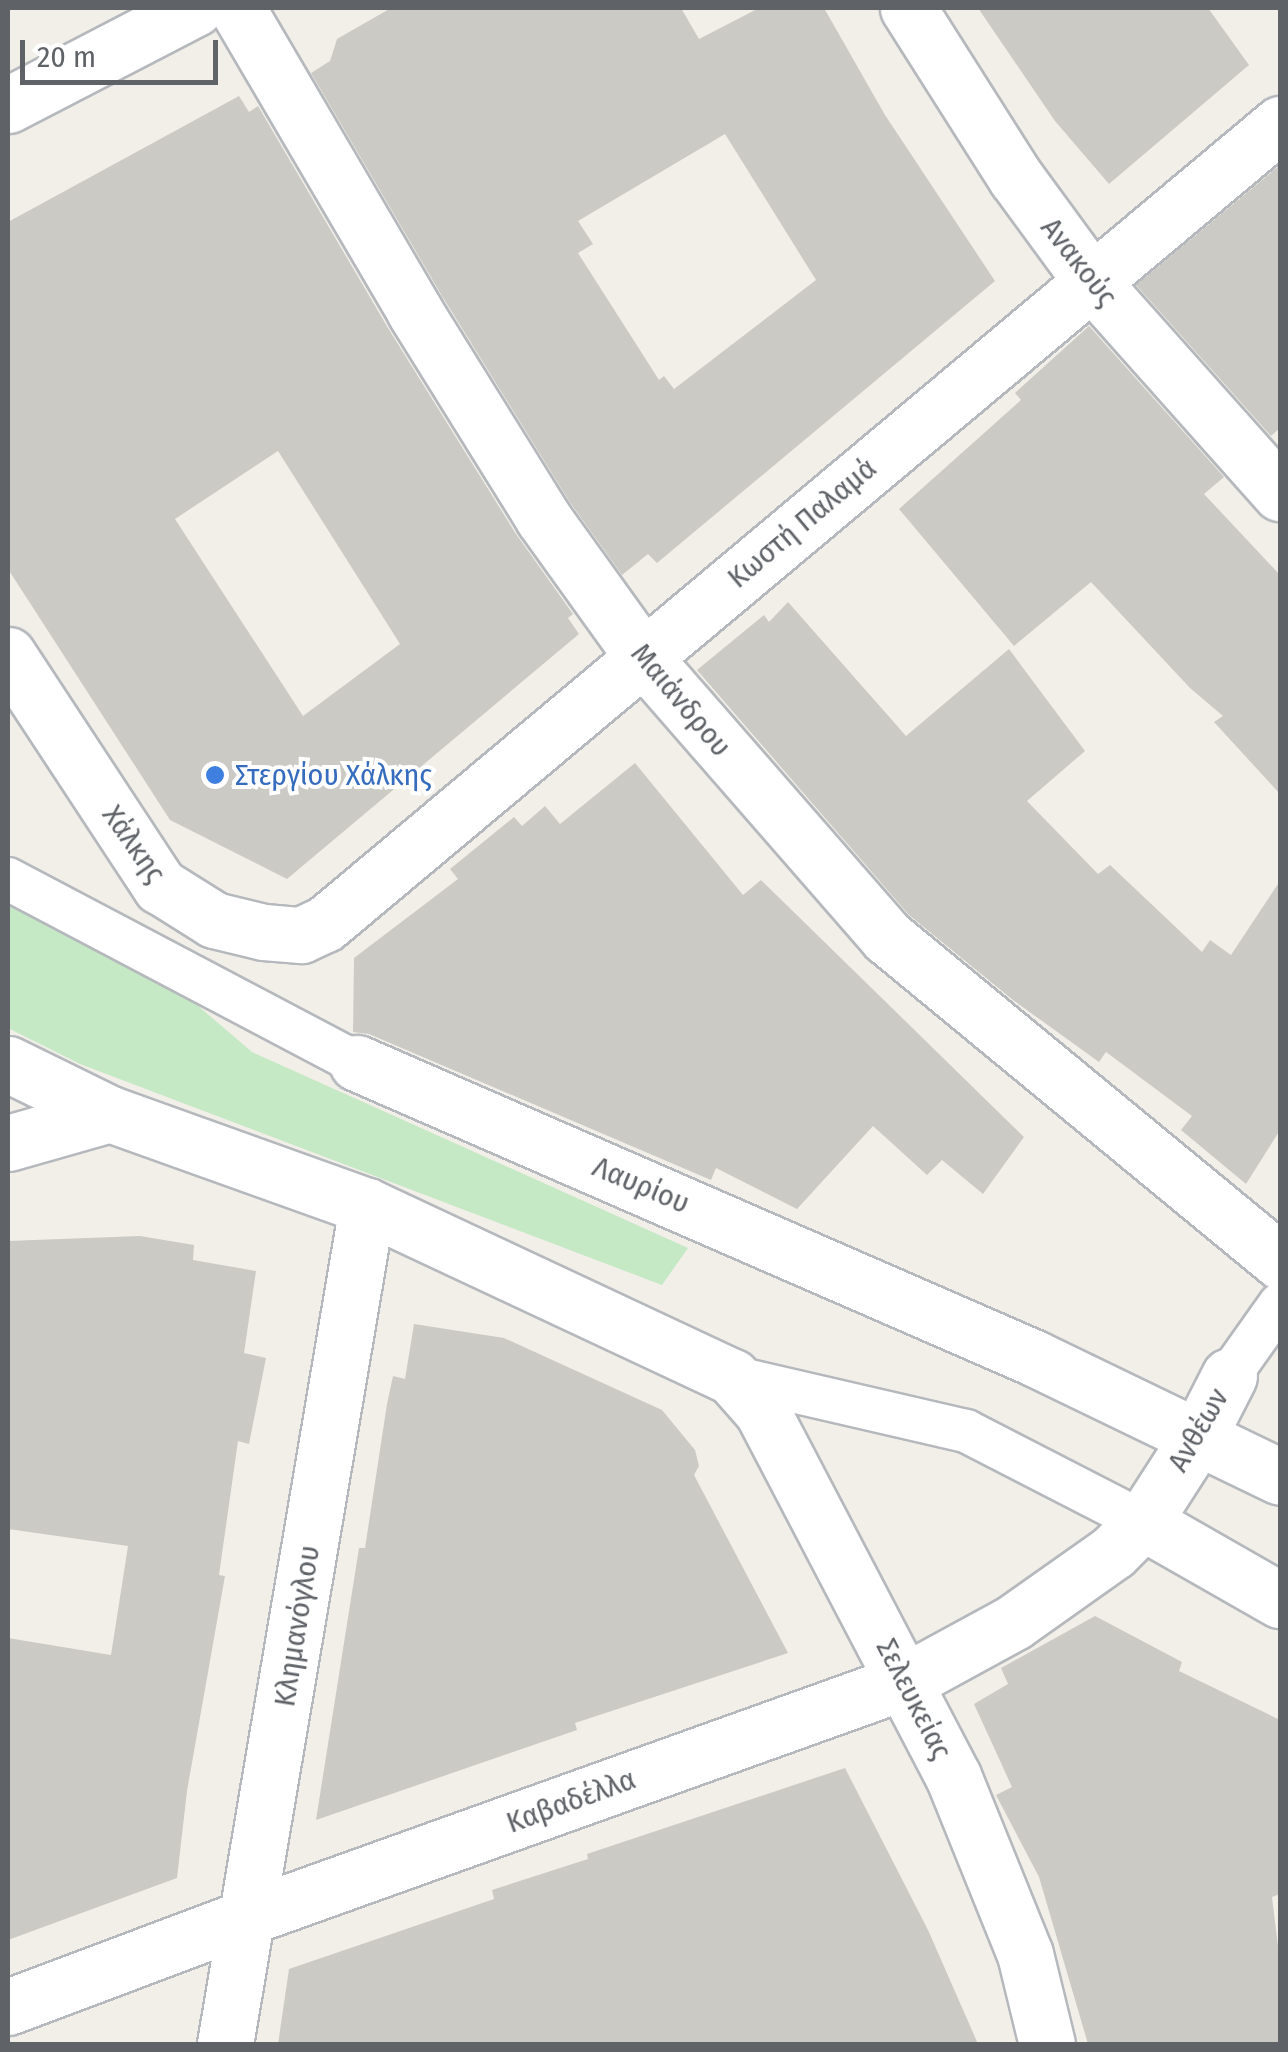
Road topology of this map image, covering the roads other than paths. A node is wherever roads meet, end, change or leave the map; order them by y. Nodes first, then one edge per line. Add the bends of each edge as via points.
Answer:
1 (203, 8) edge
2 (908, 8) edge
3 (8, 105) edge
4 (1280, 124) edge
5 (1092, 282) junction
6 (1280, 493) edge
7 (8, 655) edge
8 (642, 656) junction
9 (8, 879) edge
10 (326, 924) joint
11 (357, 1063) joint
12 (8, 1064) edge
13 (110, 1114) junction
14 (8, 1144) edge
15 (367, 1206) junction
16 (1280, 1261) edge
17 (1280, 1304) edge
18 (1228, 1376) joint
19 (732, 1377) junction
20 (1199, 1436) junction
21 (1280, 1477) edge
22 (1128, 1537) junction
23 (1280, 1600) edge
24 (906, 1681) junction
25 (250, 1916) junction
26 (8, 2007) edge
27 (225, 2044) edge
28 (1047, 2044) edge

1 - 3 street
1 - 8 street, Μαιάνδρου
2 - 5 street, Ανακούς via 1016,178
4 - 5 street, Κωστή Παλαμά
5 - 6 street, Ανακούς
5 - 8 street, Κωστή Παλαμά
7 - 10 street, Χάλκης via 160,886 230,924 301,935
8 - 10 street, Κωστή Παλαμά
8 - 16 street, Μαιάνδρου via 887,938
9 - 11 street, Λαυρίου
11 - 20 street, Λαυρίου via 757,1234
12 - 13 street
13 - 14 street
13 - 15 street
15 - 19 street
15 - 25 street, Κλημανόγλου
17 - 18 street, Ανθέων
18 - 20 street, Ανθέων
19 - 22 street via 966,1431
19 - 24 street, Σελευκείας via 762,1411
20 - 21 street, Λαυρίου
20 - 22 street, Ανθέων
22 - 23 street
22 - 24 street, Καβαδέλλα via 1014,1622
24 - 25 street, Καβαδέλλα
24 - 28 street, Σελευκείας via 953,1776 1025,1954
25 - 26 street, Καβαδέλλα
25 - 27 street, Κλημανόγλου

